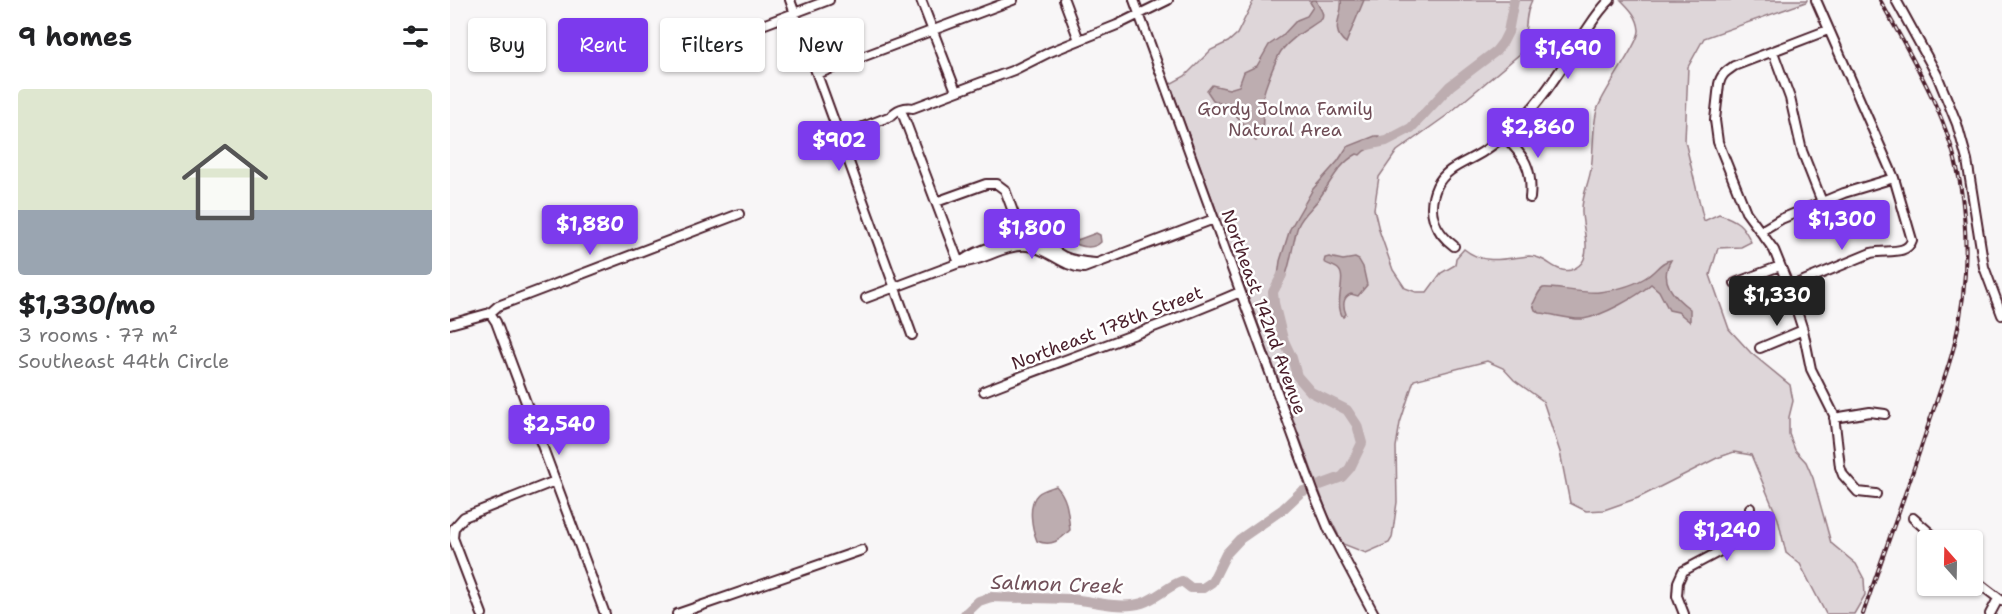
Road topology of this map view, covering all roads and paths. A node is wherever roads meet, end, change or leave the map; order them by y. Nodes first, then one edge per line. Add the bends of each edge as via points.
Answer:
1 (790, 0) edge
2 (829, 0) edge
3 (921, 0) edge
4 (1013, 0) edge
5 (1064, 0) edge
6 (1134, 0) edge
7 (1168, 0) edge
8 (1610, 0) edge
9 (1816, 0) edge
10 (1896, 0) edge
11 (794, 13) junction
12 (1139, 14) junction
13 (765, 24) dead end
14 (933, 30) junction
15 (1828, 30) junction
16 (1079, 40) junction
17 (1773, 51) junction
18 (817, 74) junction
19 (956, 91) junction
20 (913, 108) junction
21 (903, 115) junction
22 (891, 116) junction
23 (839, 135) junction
24 (1504, 136) junction
25 (809, 148) dead end
26 (1894, 178) junction
27 (1530, 198) dead end
28 (936, 202) junction
29 (1822, 202) junction
30 (739, 214) dead end
31 (1214, 219) junction
32 (1761, 231) junction
33 (1020, 244) junction
34 (1454, 246) dead end
35 (959, 263) junction
36 (1780, 266) junction
37 (1735, 283) dead end
38 (895, 287) junction
39 (1789, 287) junction
40 (1240, 292) junction
41 (866, 298) dead end
42 (490, 314) junction
43 (2002, 315) edge
44 (450, 324) edge
45 (1803, 330) junction
46 (912, 335) dead end
47 (1760, 348) dead end
48 (984, 391) dead end
49 (1885, 414) dead end
50 (1834, 418) junction
51 (555, 481) junction
52 (1876, 495) dead end
53 (1750, 508) dead end
54 (1913, 518) dead end
55 (1927, 530) edge
56 (862, 550) dead end
57 (1983, 587) edge
58 (2000, 600) edge
59 (482, 614) edge
60 (605, 614) edge
61 (677, 614) edge
62 (1374, 614) edge
63 (1684, 614) edge
64 (1990, 614) edge

1 - 11 street
2 - 11 street
3 - 14 street
4 - 14 street
5 - 16 street
6 - 12 street, Northeast 142nd Avenue
7 - 12 street
8 - 24 street via 1532,109
9 - 15 street
10 - 43 street via 1937,75 1957,124 1967,160 1984,267
11 - 13 street
11 - 18 street
12 - 16 street
12 - 31 street, Northeast 142nd Avenue
14 - 18 street
14 - 19 street
15 - 17 street
15 - 26 street
16 - 19 street
17 - 29 street via 1790,98 1802,151
17 - 32 street via 1734,66 1720,78 1715,120 1718,142 1746,212
18 - 23 street
19 - 20 street
20 - 21 street
20 - 22 street
21 - 22 street
21 - 28 street
22 - 23 street
23 - 25 street
23 - 38 street
24 - 27 street via 1528,166
24 - 34 street via 1444,175 1437,186 1432,214 1436,228
26 - 29 street
26 - 39 street via 1911,234 1910,246 1900,251 1871,253
28 - 33 street via 986,183 997,184 1005,190 1019,228
28 - 35 street
29 - 32 street
30 - 42 street via 498,306
31 - 33 street via 1095,263 1072,260 1037,242
31 - 40 street, Northeast 142nd Avenue
32 - 36 street
33 - 35 street via 1004,244
35 - 38 street
36 - 37 street
36 - 39 street
38 - 41 street
38 - 46 street
39 - 45 street
40 - 48 street, Northeast 178th Street via 1184,317
40 - 62 street, Northeast 142nd Avenue via 1329,530
42 - 44 street
42 - 51 street
45 - 47 street
45 - 50 street via 1811,369
49 - 50 street via 1870,412
50 - 52 street via 1843,475 1858,492
51 - 59 street via 464,517 454,528 453,538
51 - 60 street
53 - 63 street via 1745,533 1726,548 1688,567 1679,577 1677,596
54 - 55 street
56 - 61 street
57 - 58 street
58 - 64 street

